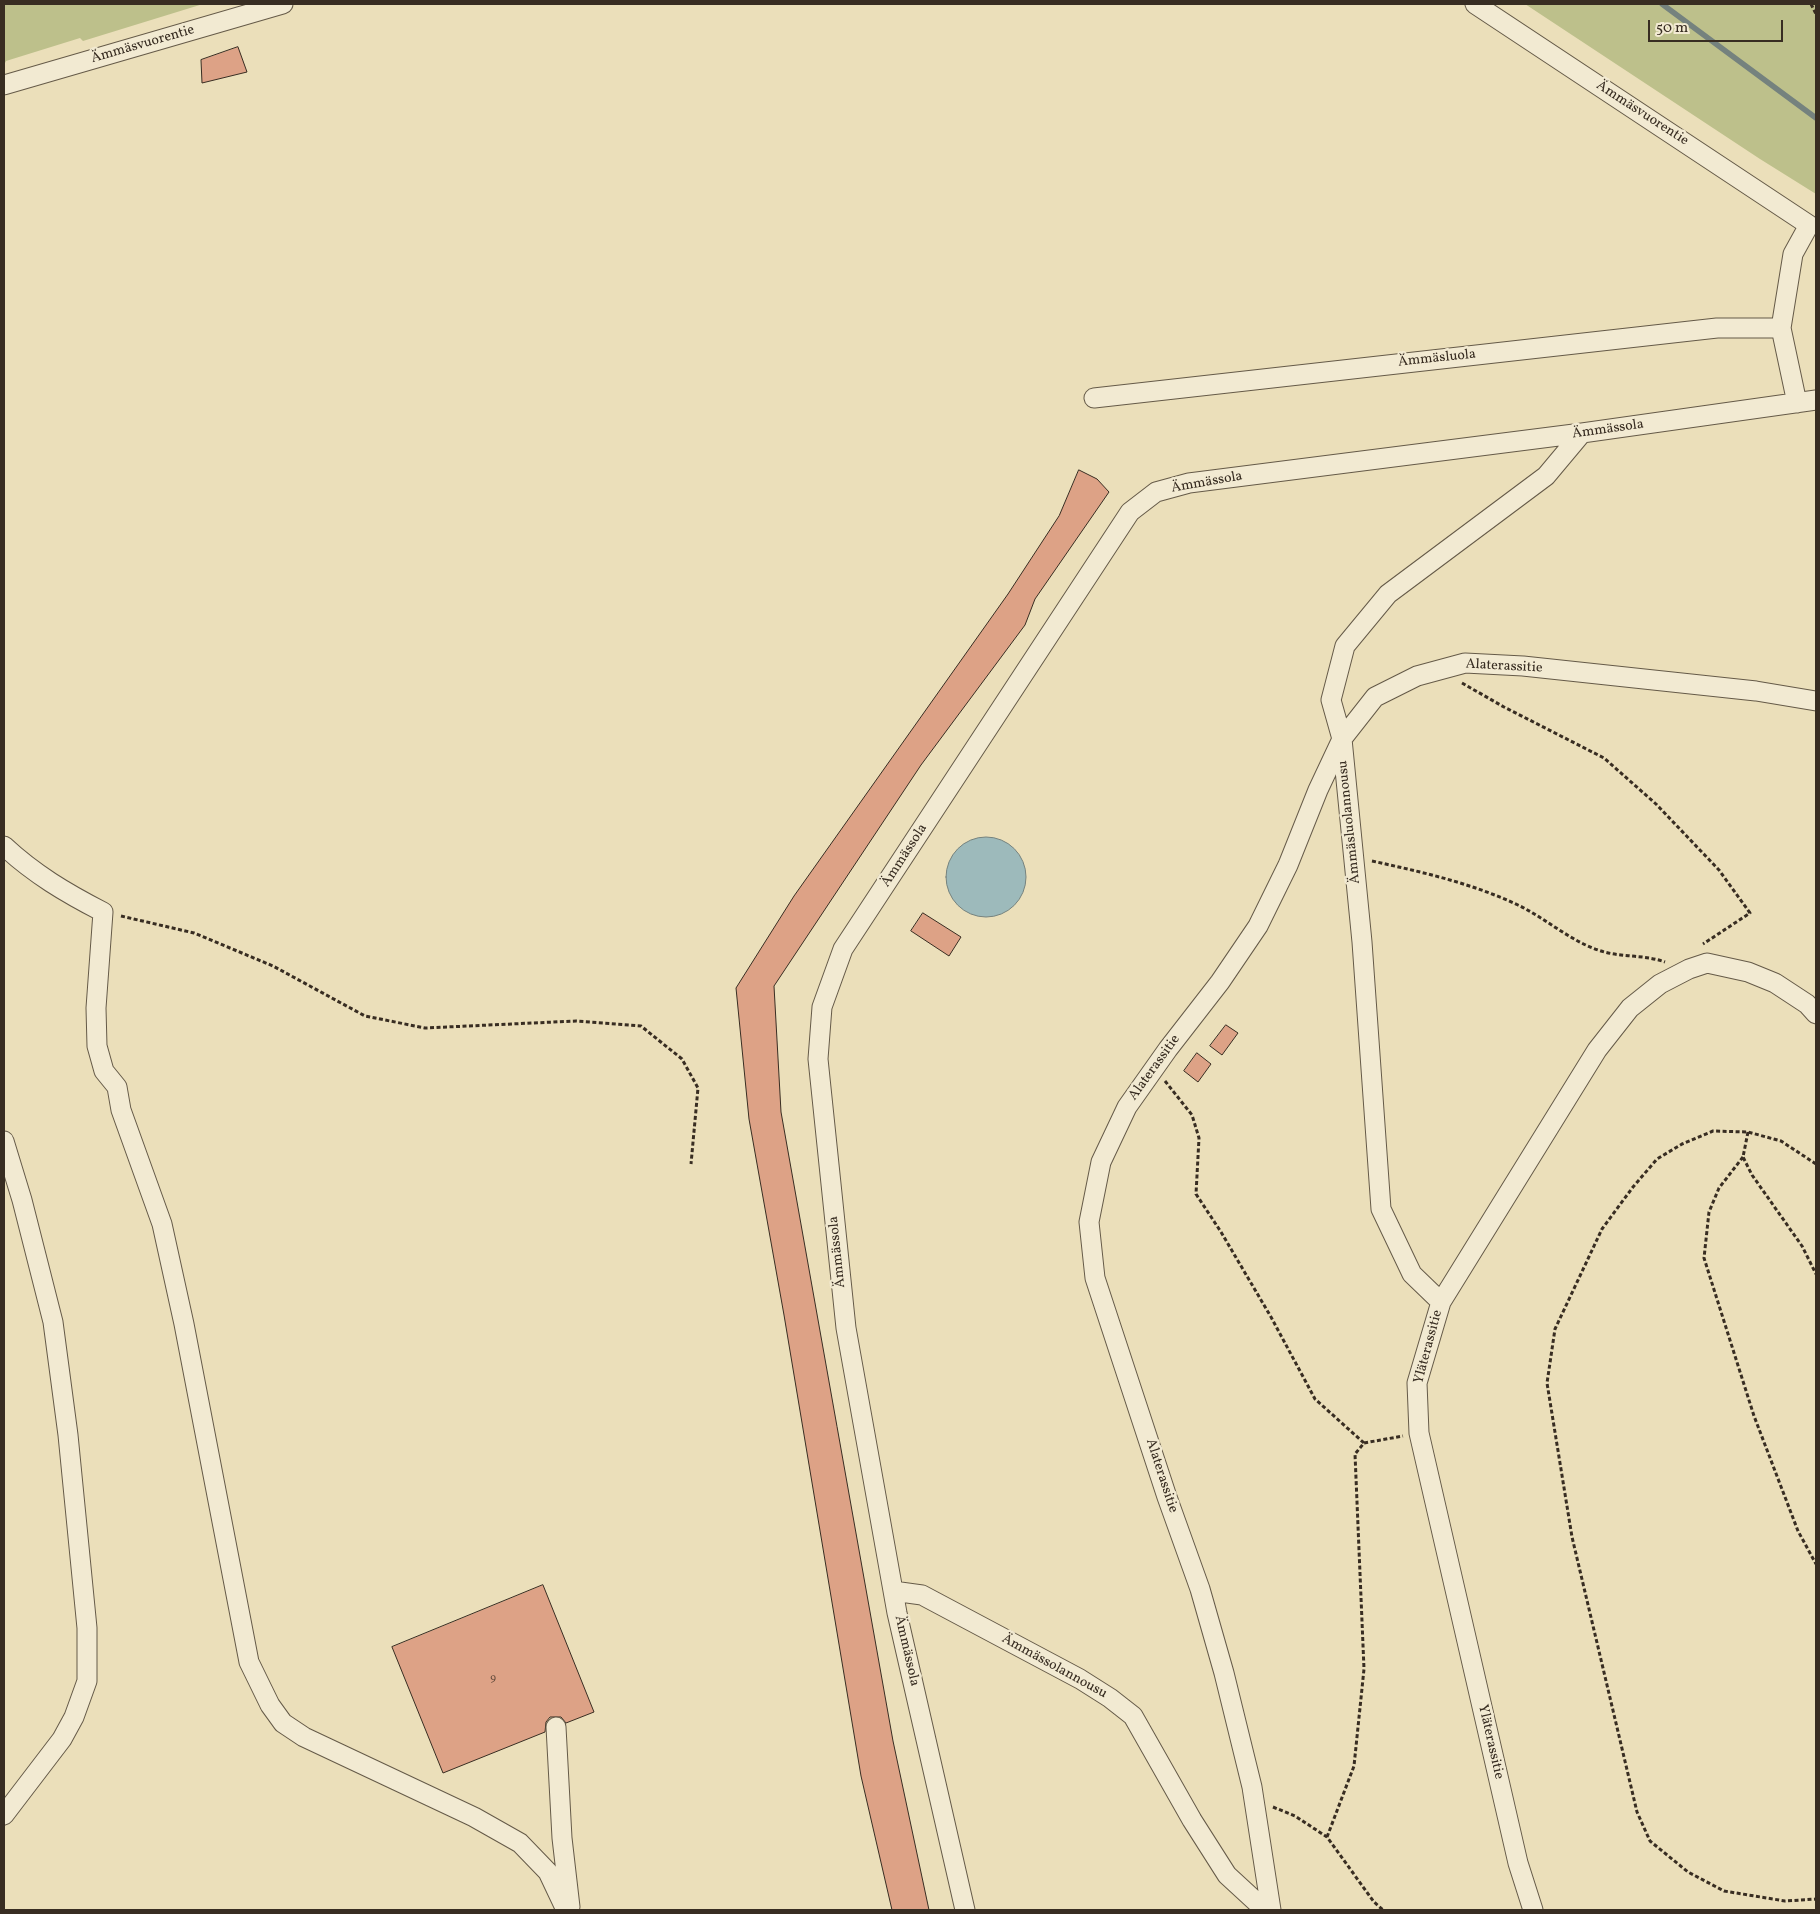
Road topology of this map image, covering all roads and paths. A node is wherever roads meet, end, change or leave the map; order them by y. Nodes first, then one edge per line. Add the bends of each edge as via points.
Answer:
1 (283, 4) edge
2 (1475, 4) edge
3 (1811, 4) edge
4 (1816, 14) edge
5 (4, 85) edge
6 (1813, 227) edge
7 (1781, 328) junction
8 (1094, 398) dead end
9 (1816, 400) edge
10 (1797, 402) junction
11 (1582, 433) junction
12 (1439, 670) junction
13 (1816, 701) edge
14 (1342, 739) junction
15 (4, 846) edge
16 (1354, 857) junction
17 (103, 912) junction
18 (1696, 949) dead end
19 (1689, 969) junction
20 (1816, 1014) edge
21 (1154, 1068) junction
22 (1748, 1132) junction
23 (4, 1141) edge
24 (1743, 1158) junction
25 (692, 1164) dead end
26 (1816, 1164) edge
27 (1816, 1274) edge
28 (1441, 1302) junction
29 (1419, 1433) junction
30 (1364, 1443) junction
31 (1816, 1564) edge
32 (894, 1590) junction
33 (556, 1727) dead end
34 (1254, 1799) junction
35 (4, 1815) edge
36 (1327, 1837) junction
37 (1816, 1898) edge
38 (566, 1910) edge
39 (570, 1910) edge
40 (965, 1910) edge
41 (1265, 1910) edge
42 (1271, 1910) edge
43 (1383, 1910) edge
44 (1534, 1910) edge

1 - 5 street, Ämmäsvuorentie
2 - 6 street, Ämmäsvuorentie
3 - 4 path
6 - 7 street, Ämmäsvuorentie via 1793,254
7 - 8 street, Ämmäsluola via 1717,328
7 - 10 street, Ämmäsvuorentie
9 - 10 street, Ämmässola
10 - 11 street, Ämmässola
11 - 14 street, Ämmäsluolannousu via 1546,476 1522,496 1388,594 1345,646 1331,700
11 - 32 street, Ämmässola via 1189,483 1156,492 1130,512 844,949 822,1007 818,1059 846,1328
12 - 13 street, Alaterassitie via 1465,663 1523,666 1756,691
12 - 14 street, Alaterassitie via 1418,676 1375,697
12 - 18 path via 1604,758 1656,804 1719,870 1750,913
14 - 16 street, Ämmäsluolannousu
14 - 21 street, Alaterassitie via 1258,926
15 - 17 street via 37,874
16 - 19 path via 1440,876 1477,888 1519,905 1596,949 1612,954 1650,956
16 - 28 street, Ämmäsluolannousu via 1381,1209 1412,1274
17 - 25 path via 194,934 273,966 365,1016 425,1028 576,1021 641,1026 682,1059 698,1088
17 - 38 street via 96,1008 97,1046 104,1071 116,1088 162,1224 249,1662 270,1705 283,1722 304,1737 520,1842 548,1872
19 - 20 street, Yläterassitie via 1707,963 1748,972 1775,983 1807,1004
19 - 28 street, Yläterassitie via 1660,984 1630,1008 1597,1050
21 - 30 path via 1192,1115 1199,1138 1196,1194 1246,1275 1314,1399
21 - 34 street, Alaterassitie via 1127,1107 1102,1162 1089,1222 1095,1278 1200,1589
22 - 24 path
22 - 26 path via 1781,1141
22 - 37 path via 1713,1131 1682,1144 1657,1159 1632,1188 1602,1230 1555,1329 1546,1383 1572,1537 1637,1812 1650,1841 1688,1872 1724,1891 1785,1901
23 - 35 street via 53,1322 68,1434 87,1628 87,1681 62,1739
24 - 27 path via 1802,1246
24 - 31 path via 1719,1188 1709,1212 1704,1258 1754,1416 1798,1531
28 - 29 street, Yläterassitie via 1417,1383
29 - 30 path
29 - 44 street, Yläterassitie via 1518,1863
30 - 36 path via 1355,1454 1364,1669 1354,1766
32 - 40 street, Ämmässola
32 - 41 street, Ämmässolannousu via 922,1595 1080,1679 1133,1716 1227,1875
33 - 39 street
34 - 36 path via 1295,1816
34 - 42 street, Alaterassitie
36 - 43 path

